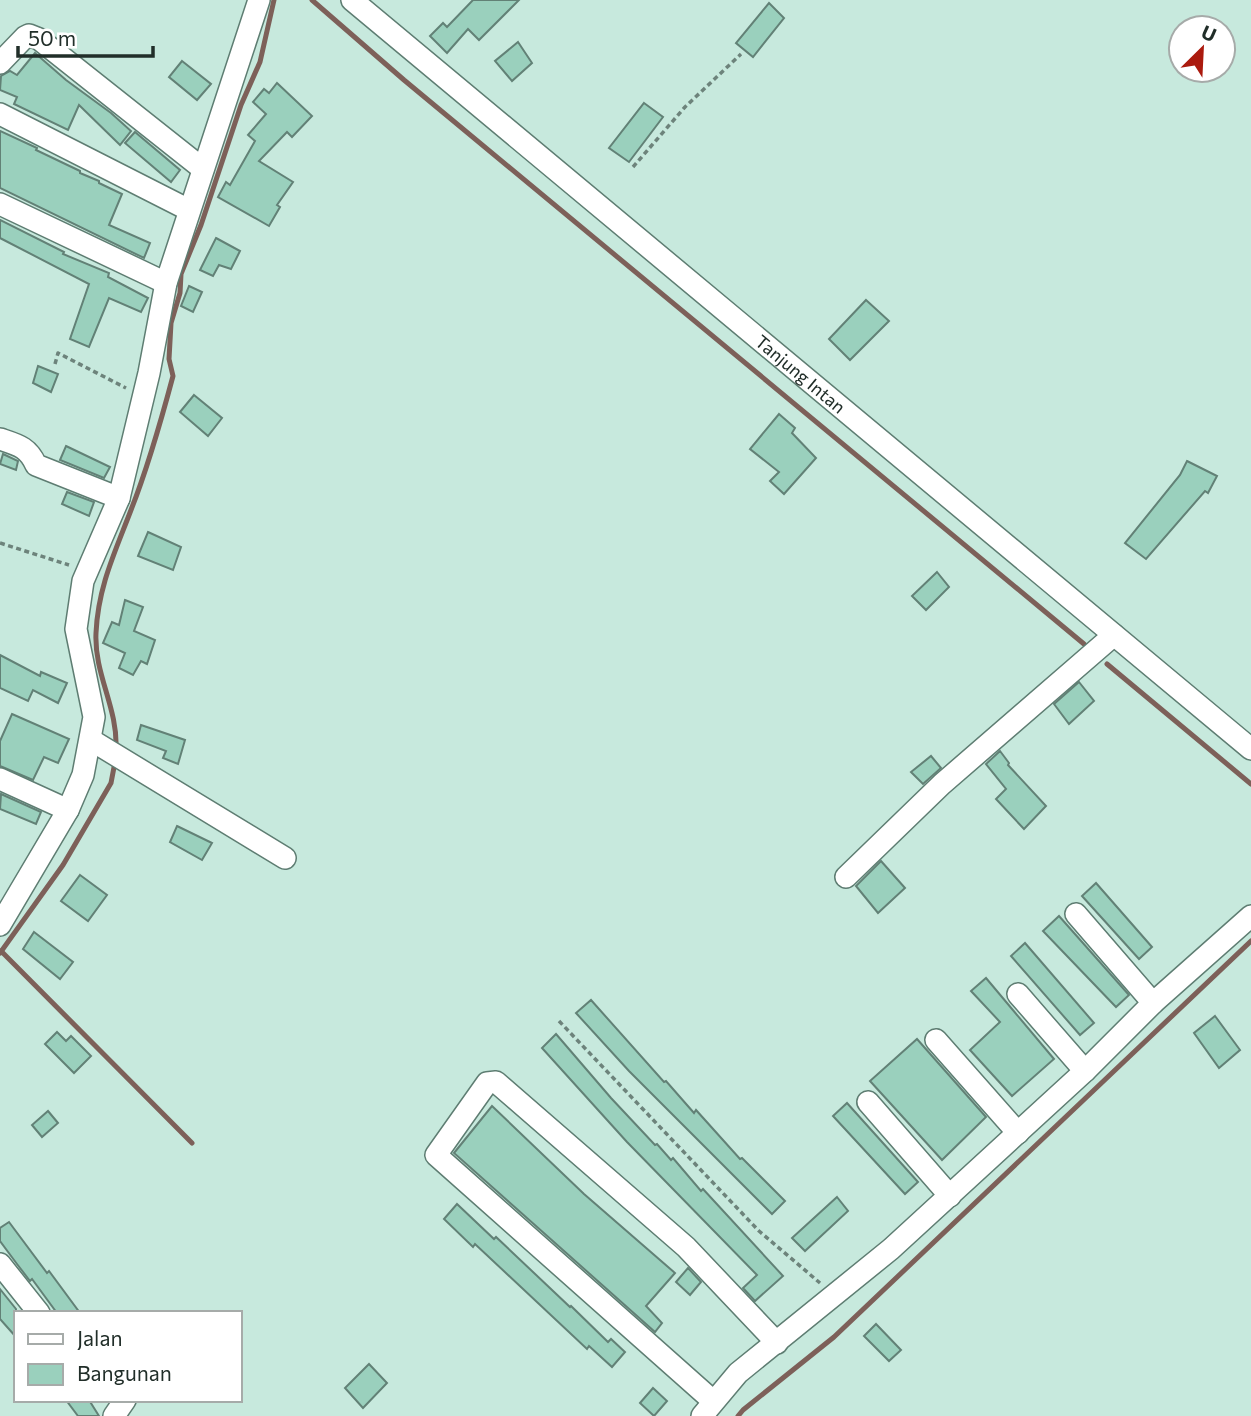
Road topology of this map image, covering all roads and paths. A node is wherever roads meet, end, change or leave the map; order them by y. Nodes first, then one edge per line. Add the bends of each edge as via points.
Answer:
1 (259, 0) edge
2 (352, 0) edge
3 (741, 54) dead end
4 (0, 63) edge
5 (0, 114) edge
6 (633, 166) dead end
7 (203, 169) junction
8 (0, 204) edge
9 (189, 210) junction
10 (166, 283) junction
11 (55, 364) dead end
12 (143, 397) junction
13 (0, 439) edge
14 (119, 498) junction
15 (0, 543) edge
16 (87, 571) junction
17 (1114, 635) junction
18 (91, 740) junction
19 (1251, 749) edge
20 (0, 779) edge
21 (68, 810) junction
22 (285, 858) dead end
23 (846, 877) dead end
24 (1076, 914) dead end
25 (1251, 916) edge
26 (0, 925) edge
27 (1018, 994) dead end
28 (1153, 1003) junction
29 (559, 1021) dead end
30 (936, 1040) dead end
31 (1085, 1071) junction
32 (868, 1102) dead end
33 (1018, 1133) junction
34 (950, 1196) junction
35 (0, 1264) edge
36 (835, 1296) junction
37 (37, 1311) edge
38 (778, 1343) junction
39 (708, 1409) edge

1 - 7 street
2 - 17 street, Tanjung Intan
3 - 6 path via 685,107
4 - 7 street via 24,37 39,38
5 - 9 street
7 - 9 street
8 - 10 street
9 - 10 street
10 - 12 street
11 - 12 path via 58,352
12 - 14 street
13 - 14 street via 25,447 36,465
14 - 16 street
15 - 16 path
16 - 18 street via 76,629 94,717
17 - 19 street, Tanjung Intan
17 - 23 street via 942,784
18 - 21 street
18 - 22 street
20 - 21 street
21 - 26 street
24 - 28 street
25 - 28 street
27 - 31 street
28 - 31 street
29 - 36 path via 759,1231
30 - 33 street
31 - 33 street
32 - 34 street
33 - 34 street
34 - 36 street
35 - 37 street
36 - 38 street
38 - 39 street via 738,1373
38 - 39 street via 686,1247 496,1082 487,1083 436,1155

